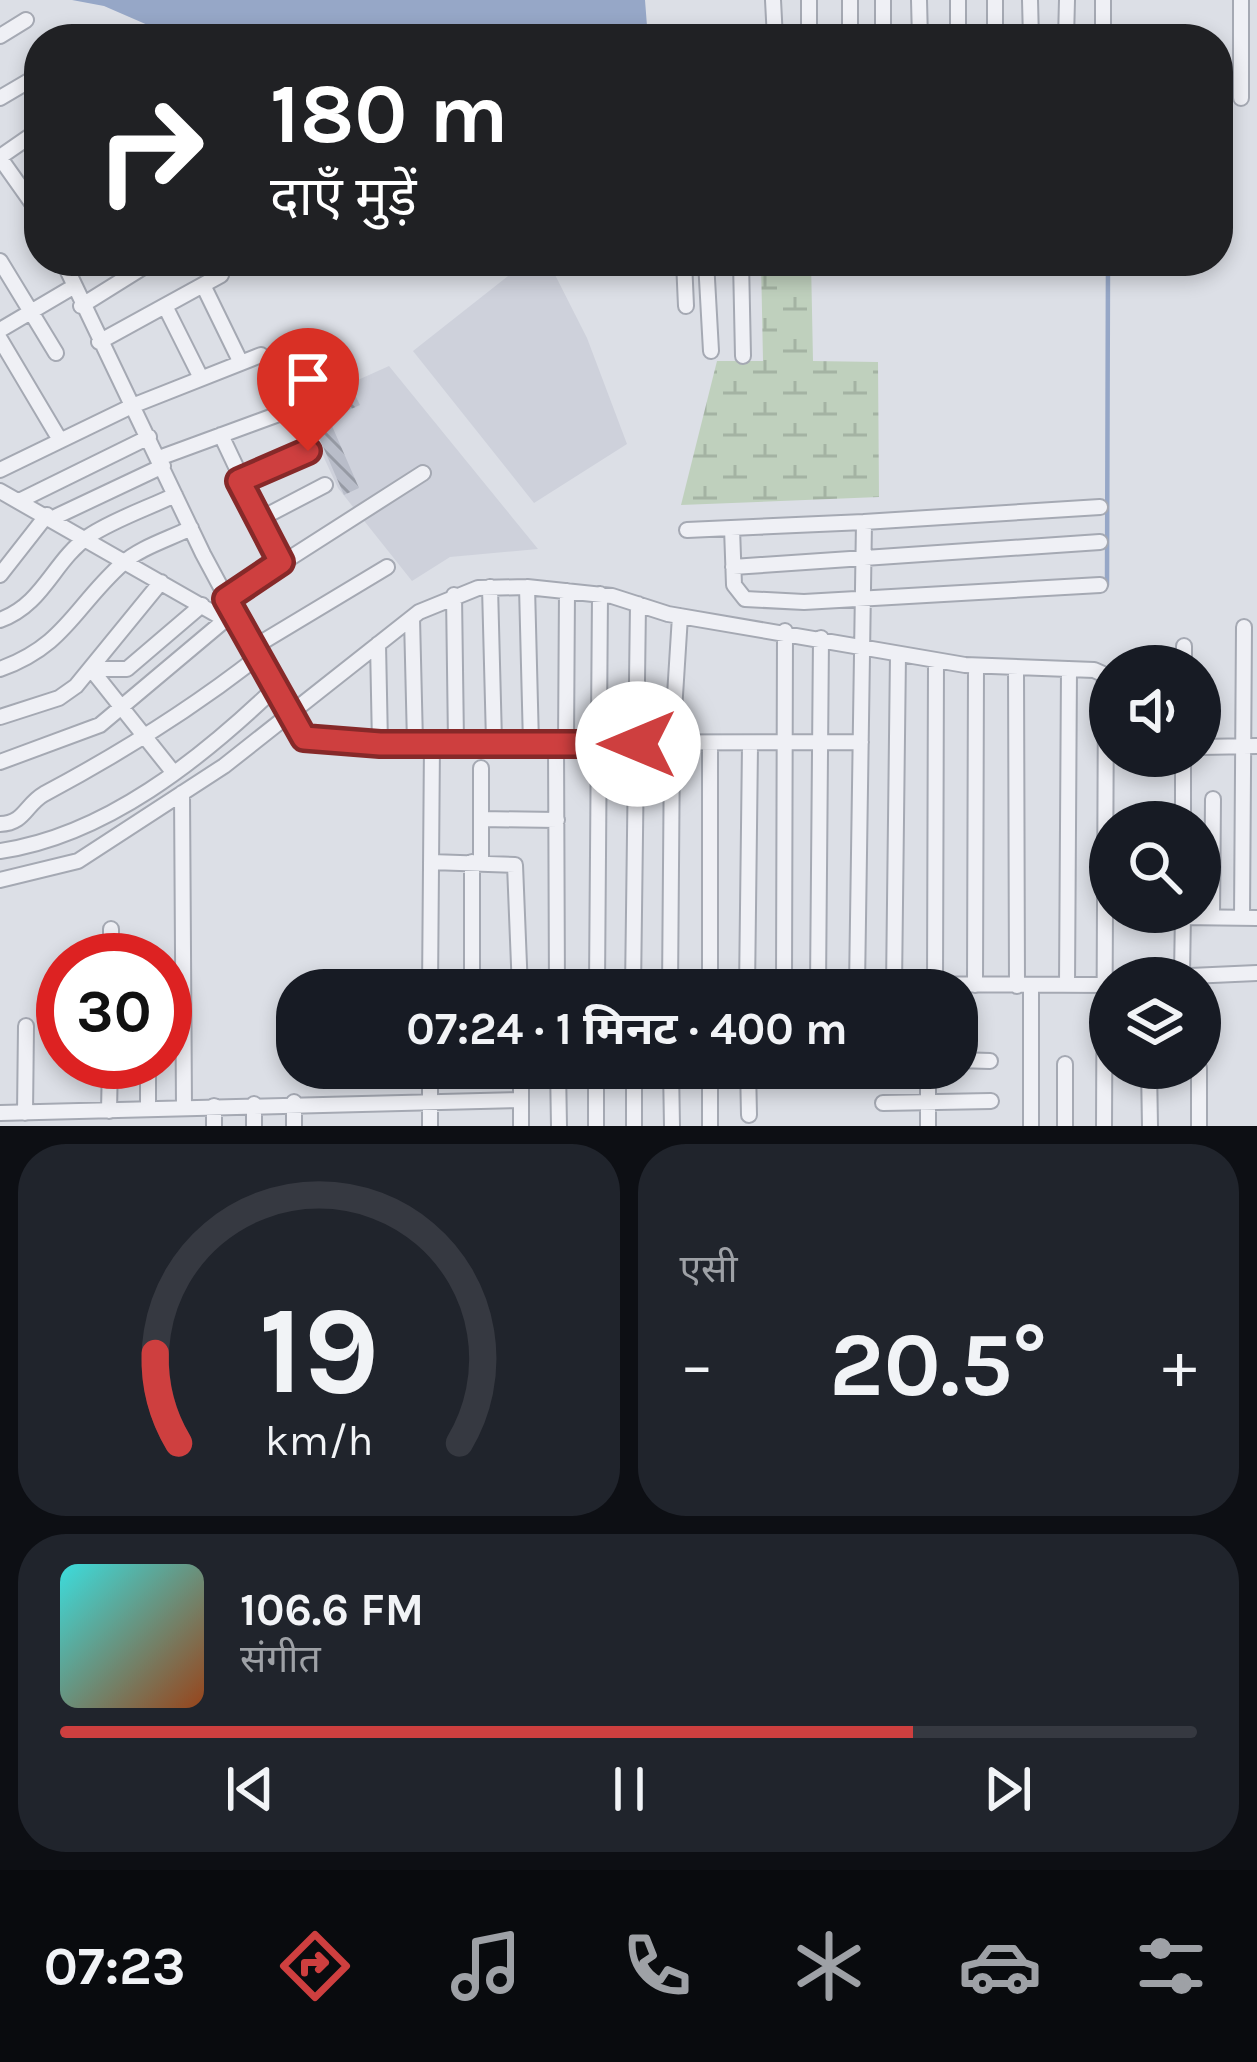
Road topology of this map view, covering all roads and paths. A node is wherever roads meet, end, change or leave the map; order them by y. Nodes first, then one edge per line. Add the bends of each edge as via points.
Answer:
1 (1241, 0) edge
2 (26, 20) dead end
3 (0, 36) edge
4 (1241, 98) dead end
5 (0, 158) edge
6 (24, 189) edge
7 (0, 261) edge
8 (69, 276) edge
9 (129, 276) edge
10 (219, 276) edge
11 (685, 276) edge
12 (707, 276) edge
13 (741, 276) edge
14 (203, 285) junction
15 (73, 287) junction
16 (81, 306) junction
17 (164, 306) junction
18 (686, 307) dead end
19 (31, 310) junction
20 (0, 334) edge
21 (98, 342) junction
22 (56, 352) dead end
23 (711, 352) dead end
24 (261, 355) dead end
25 (743, 356) dead end
26 (241, 363) junction
27 (202, 378) junction
28 (132, 406) junction
29 (298, 407) dead end
30 (221, 436) junction
31 (148, 437) junction
32 (60, 440) junction
33 (308, 451) dead end
34 (161, 462) junction
35 (0, 470) edge
36 (423, 473) dead end
37 (239, 481) junction
38 (325, 485) dead end
39 (175, 495) junction
40 (6, 496) edge
41 (1100, 507) dead end
42 (50, 516) junction
43 (258, 520) junction
44 (864, 522) junction
45 (191, 528) junction
46 (732, 528) junction
47 (687, 530) dead end
48 (86, 538) junction
49 (1100, 542) dead end
50 (864, 560) junction
51 (124, 561) junction
52 (281, 562) junction
53 (387, 567) dead end
54 (733, 567) junction
55 (0, 575) edge
56 (161, 582) junction
57 (1100, 585) dead end
58 (490, 587) junction
59 (527, 587) junction
60 (567, 591) junction
61 (601, 594) junction
62 (454, 595) junction
63 (864, 598) junction
64 (226, 599) junction
65 (638, 604) junction
66 (202, 605) junction
67 (680, 616) junction
68 (412, 618) junction
69 (0, 620) edge
70 (225, 620) junction
71 (1244, 627) dead end
72 (244, 631) junction
73 (784, 631) junction
74 (820, 638) junction
75 (859, 643) junction
76 (378, 644) junction
77 (257, 651) junction
78 (898, 654) junction
79 (936, 661) junction
80 (976, 666) junction
81 (1016, 668) junction
82 (0, 669) edge
83 (91, 669) junction
84 (1069, 669) junction
85 (285, 701) junction
86 (122, 706) junction
87 (0, 717) edge
88 (148, 738) junction
89 (494, 741) junction
90 (456, 742) junction
91 (861, 742) junction
92 (415, 743) junction
93 (433, 743) junction
94 (672, 743) junction
95 (821, 743) junction
96 (380, 744) junction
97 (531, 744) junction
98 (561, 744) junction
99 (597, 744) junction
100 (638, 744) junction
101 (710, 745) junction
102 (750, 746) junction
103 (783, 746) junction
104 (1251, 746) edge
105 (1221, 747) edge
106 (0, 762) edge
107 (481, 768) dead end
108 (173, 772) junction
109 (182, 793) junction
110 (481, 819) junction
111 (556, 820) junction
112 (0, 824) edge
113 (0, 851) edge
114 (431, 862) junction
115 (477, 862) junction
116 (0, 880) edge
117 (1250, 918) edge
118 (112, 928) dead end
119 (112, 933) edge
120 (1106, 957) edge
121 (430, 969) edge
122 (473, 969) edge
123 (520, 969) edge
124 (557, 969) edge
125 (597, 969) edge
126 (633, 969) edge
127 (670, 969) edge
128 (710, 969) edge
129 (747, 969) edge
130 (784, 969) edge
131 (818, 969) edge
132 (857, 969) edge
133 (894, 969) edge
134 (930, 969) edge
135 (975, 969) edge
136 (1257, 974) edge
137 (1221, 975) edge
138 (978, 985) edge
139 (1067, 985) junction
140 (1089, 985) edge
141 (1024, 986) junction
142 (26, 1026) dead end
143 (978, 1061) edge
144 (990, 1061) dead end
145 (1065, 1064) dead end
146 (109, 1089) edge
147 (148, 1089) edge
148 (430, 1089) edge
149 (521, 1089) edge
150 (558, 1089) edge
151 (596, 1089) edge
152 (634, 1089) edge
153 (671, 1089) edge
154 (710, 1089) edge
155 (748, 1089) edge
156 (928, 1089) edge
157 (1104, 1089) edge
158 (1149, 1089) edge
159 (1199, 1089) edge
160 (521, 1100) junction
161 (991, 1100) dead end
162 (430, 1101) junction
163 (294, 1102) junction
164 (884, 1102) dead end
165 (928, 1103) junction
166 (254, 1104) junction
167 (214, 1106) junction
168 (184, 1108) junction
169 (148, 1109) junction
170 (109, 1111) junction
171 (0, 1113) edge
172 (25, 1113) junction
173 (748, 1114) dead end
174 (214, 1126) edge
175 (254, 1126) edge
176 (294, 1126) edge
177 (430, 1126) edge
178 (521, 1126) edge
179 (559, 1126) edge
180 (596, 1126) edge
181 (634, 1126) edge
182 (672, 1126) edge
183 (710, 1126) edge
184 (928, 1126) edge
185 (1031, 1126) edge
186 (1064, 1126) edge
187 (1103, 1126) edge
188 (1150, 1126) edge
189 (1199, 1126) edge

1 - 4 street
2 - 3 street
5 - 6 street
7 - 19 street
8 - 15 street
9 - 16 street
10 - 14 street
11 - 18 street
12 - 23 street
13 - 25 street
14 - 17 street
14 - 26 street
15 - 16 street
15 - 19 street
16 - 21 street
17 - 21 street
17 - 27 street
19 - 20 street
19 - 22 street
20 - 32 street
21 - 28 street
24 - 26 street
26 - 27 street
27 - 28 street
28 - 31 street
28 - 32 street
29 - 30 street
30 - 34 street
30 - 37 street
31 - 34 street
31 - 40 street
32 - 35 street
33 - 37 street
34 - 39 street
34 - 42 street
36 - 52 street
37 - 43 street
38 - 43 street
39 - 45 street
39 - 48 street
40 - 42 street
41 - 44 street
42 - 48 street
42 - 55 street
43 - 52 street
44 - 46 street
44 - 50 street
45 - 51 street
45 - 64 street
46 - 47 street
46 - 54 street
48 - 51 street
48 - 69 street via 39,596
49 - 50 street
50 - 54 street
50 - 63 street
51 - 56 street
51 - 82 street via 43,651
52 - 64 street
53 - 77 street
54 - 63 street via 735,592 745,599
56 - 66 street
56 - 83 street
57 - 63 street
58 - 59 street
58 - 62 street
58 - 89 street
59 - 60 street
59 - 97 street
60 - 61 street
60 - 98 street
61 - 65 street
61 - 99 street
62 - 68 street
62 - 90 street
63 - 75 street
64 - 72 street
65 - 67 street
65 - 100 street
66 - 70 street
66 - 83 street via 127,669
67 - 73 street
67 - 94 street
68 - 76 street
68 - 92 street
70 - 72 street
70 - 86 street
71 - 104 street
72 - 77 street
73 - 74 street
73 - 103 street
74 - 75 street
74 - 95 street
75 - 78 street
75 - 91 street
76 - 85 street
76 - 96 street
77 - 85 street
77 - 88 street
78 - 79 street
78 - 133 street
79 - 80 street
79 - 134 street
80 - 81 street
80 - 135 street
81 - 84 street
81 - 141 street
83 - 86 street
83 - 87 street via 59,698
84 - 120 street via 1094,670 1105,680
84 - 139 street
85 - 96 street via 298,731 314,742
85 - 108 street via 239,723
85 - 109 street
86 - 88 street
86 - 106 street via 81,736
88 - 108 street
88 - 112 street via 40,796 16,822
89 - 90 street
89 - 97 street
90 - 93 street
91 - 95 street
91 - 132 street
92 - 93 street
92 - 96 street
93 - 114 street
94 - 100 street
94 - 101 street
94 - 127 street
95 - 103 street
95 - 131 street
97 - 98 street
98 - 99 street
98 - 111 street
99 - 100 street
99 - 125 street
100 - 126 street
101 - 102 street
101 - 128 street
102 - 103 street
102 - 129 street
103 - 130 street
104 - 105 street
104 - 117 street
107 - 110 street
108 - 113 street via 57,840
109 - 116 street via 78,861
109 - 168 street
110 - 111 street
110 - 115 street
111 - 124 street
114 - 115 street
114 - 121 street
115 - 122 street
115 - 123 street via 512,862 517,870
118 - 119 street
136 - 137 street
138 - 141 street
139 - 140 street
139 - 141 street
141 - 185 street
142 - 172 street
143 - 144 street
145 - 186 street
146 - 170 street
147 - 169 street
148 - 162 street
149 - 160 street
150 - 179 street
151 - 180 street
152 - 181 street
153 - 182 street
154 - 183 street
155 - 173 street
156 - 165 street
157 - 187 street
158 - 188 street
159 - 189 street
160 - 162 street
160 - 178 street
161 - 165 street
162 - 163 street
162 - 177 street
163 - 166 street
163 - 176 street
164 - 165 street
165 - 184 street
166 - 167 street
166 - 175 street
167 - 168 street
167 - 174 street
168 - 169 street
169 - 170 street
170 - 172 street
171 - 172 street

